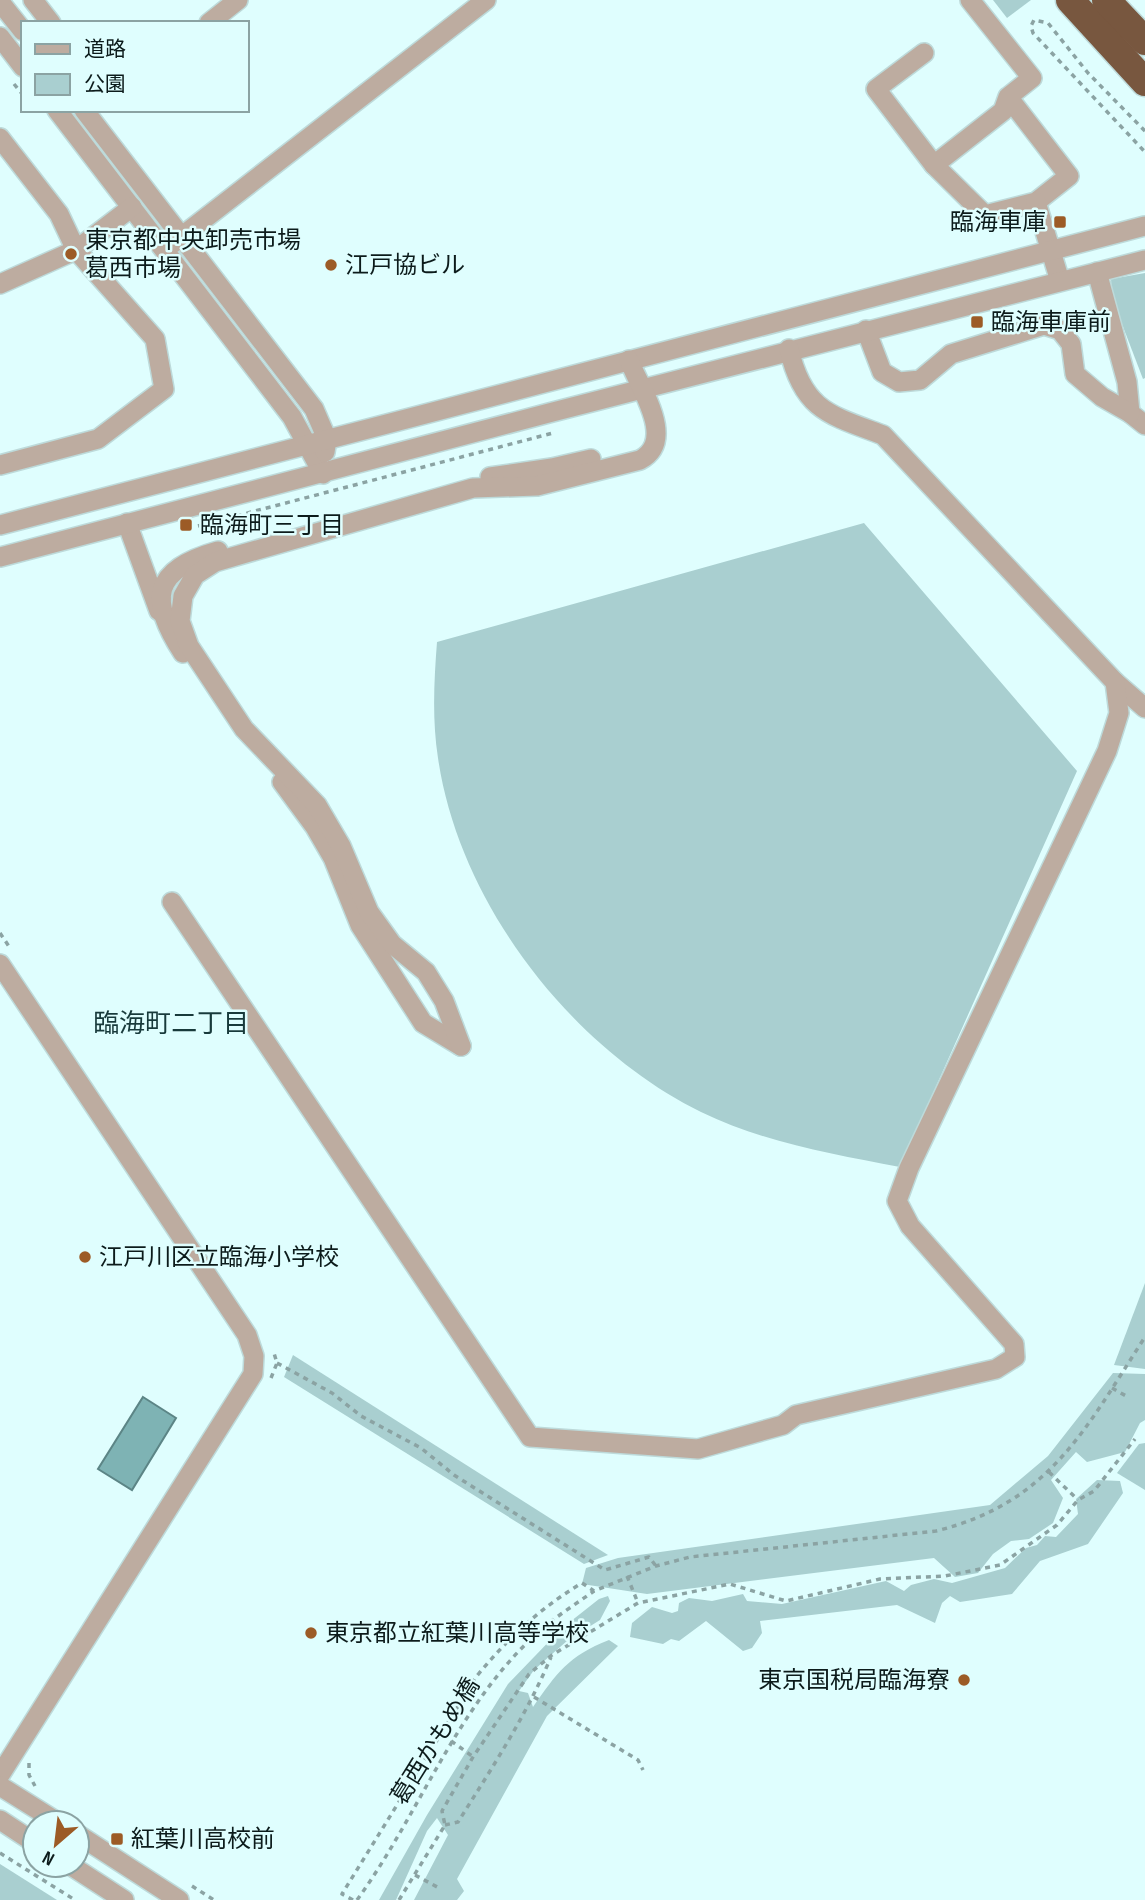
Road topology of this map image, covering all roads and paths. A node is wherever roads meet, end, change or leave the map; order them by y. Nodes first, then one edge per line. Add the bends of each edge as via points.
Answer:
1 (33, 0) edge
2 (238, 0) edge
3 (486, 0) edge
4 (970, 0) edge
5 (1070, 0) edge
6 (1106, 0) edge
7 (0, 2) edge
8 (49, 21) edge
9 (212, 21) edge
10 (21, 28) edge
11 (0, 37) edge
12 (1145, 41) edge
13 (924, 53) dead end
14 (21, 64) edge
15 (1145, 82) edge
16 (1008, 97) junction
17 (59, 112) edge
18 (86, 112) edge
19 (1145, 131) edge
20 (0, 138) edge
21 (1145, 152) edge
22 (934, 165) junction
23 (1036, 202) junction
24 (132, 207) junction
25 (1145, 226) edge
26 (1107, 236) junction
27 (181, 237) junction
28 (165, 249) junction
29 (76, 250) junction
30 (1052, 250) junction
31 (1145, 260) edge
32 (1106, 270) junction
33 (1060, 281) junction
34 (0, 284) edge
35 (866, 330) junction
36 (789, 349) junction
37 (629, 360) junction
38 (640, 390) junction
39 (1137, 419) edge
40 (561, 431) dead end
41 (327, 439) junction
42 (305, 444) junction
43 (0, 465) edge
44 (323, 474) junction
45 (127, 523) junction
46 (0, 525) edge
47 (186, 529) dead end
48 (0, 557) edge
49 (162, 618) junction
50 (1115, 682) junction
51 (1144, 705) edge
52 (172, 902) dead end
53 (0, 933) edge
54 (8, 960) edge
55 (1145, 1337) edge
56 (273, 1350) dead end
57 (278, 1363) junction
58 (267, 1385) dead end
59 (1112, 1388) junction
60 (1128, 1397) dead end
61 (1135, 1439) dead end
62 (1049, 1472) junction
63 (1078, 1500) junction
64 (656, 1566) junction
65 (627, 1576) junction
66 (594, 1591) junction
67 (638, 1603) junction
68 (552, 1655) junction
69 (534, 1697) junction
70 (443, 1735) junction
71 (473, 1757) junction
72 (643, 1770) dead end
73 (0, 1775) edge
74 (0, 1786) edge
75 (37, 1809) edge
76 (0, 1820) edge
77 (445, 1825) junction
78 (21, 1834) edge
79 (91, 1843) edge
80 (0, 1853) edge
81 (415, 1875) junction
82 (91, 1879) edge
83 (439, 1888) dead end
84 (75, 1900) edge
85 (124, 1900) edge
86 (179, 1900) edge
87 (355, 1900) edge
88 (399, 1900) edge

1 - 8 street
2 - 9 street
3 - 27 street
4 - 16 street via 1032,78
5 - 15 highway
6 - 12 highway
7 - 10 street
11 - 14 street
13 - 22 street via 876,89
16 - 22 street via 1003,111
16 - 23 street via 1069,176
17 - 24 street
18 - 27 street
19 - 21 path via 1088,73 1048,23 1034,20 1033,33
20 - 29 street via 59,214
22 - 23 street via 985,215
23 - 30 street
24 - 28 street
24 - 29 street
25 - 26 street
26 - 30 street
26 - 32 street
27 - 28 street
27 - 41 street via 314,410
28 - 42 street via 292,417
29 - 34 street
29 - 43 street via 155,339 164,389 98,439
30 - 33 street
30 - 37 street
31 - 32 street
32 - 33 street
32 - 39 street
33 - 35 street
35 - 36 street
35 - 39 street via 882,372 899,382 920,380 951,354 1044,325 1060,330 1071,344 1075,374
36 - 38 street
36 - 50 street via 804,393 831,416 883,435
37 - 38 street
37 - 41 street
38 - 44 street
38 - 49 street via 647,438 638,447 552,468 467,480 197,557 167,580 161,597
38 - 49 street via 651,407 657,437 652,452 640,460 537,486 472,488 215,562 195,575 183,596 180,621 189,646 244,729 317,805 341,846 369,912 392,944 426,972 444,1001 461,1046 423,1023 360,925 315,827 290,791 235,735
40 - 47 path
41 - 42 street
41 - 44 street
42 - 44 street
42 - 46 street
44 - 45 street
45 - 48 street
45 - 49 street
50 - 51 street
50 - 52 street via 1119,713 1107,751 897,1202 910,1226 1014,1344 1015,1357 996,1368 796,1415 783,1425 698,1449 530,1437
53 - 54 path
54 - 73 street via 241,1325 254,1356 253,1374
55 - 59 path
56 - 57 path
57 - 58 path
57 - 64 path via 421,1448 454,1475 605,1570 649,1556
59 - 60 path
59 - 62 path via 1082,1436
61 - 63 path via 1094,1491
62 - 63 path
62 - 64 path via 992,1512 936,1531 690,1558
63 - 67 path via 1058,1525 1000,1565 945,1576 880,1579 786,1601 730,1584
64 - 65 path
65 - 66 path
65 - 67 path
66 - 70 path via 582,1583 524,1624 476,1677
66 - 87 path, 葛西かもめ橋, bridge via 531,1639 503,1669
67 - 68 path
68 - 69 path
68 - 71 path via 529,1674
69 - 72 path via 638,1760
69 - 77 path via 458,1822
70 - 71 path
70 - 87 path via 342,1894
71 - 77 path via 442,1811
74 - 75 street
76 - 78 street
77 - 81 path
79 - 86 street
80 - 84 path
81 - 83 path
81 - 88 path
82 - 85 street

